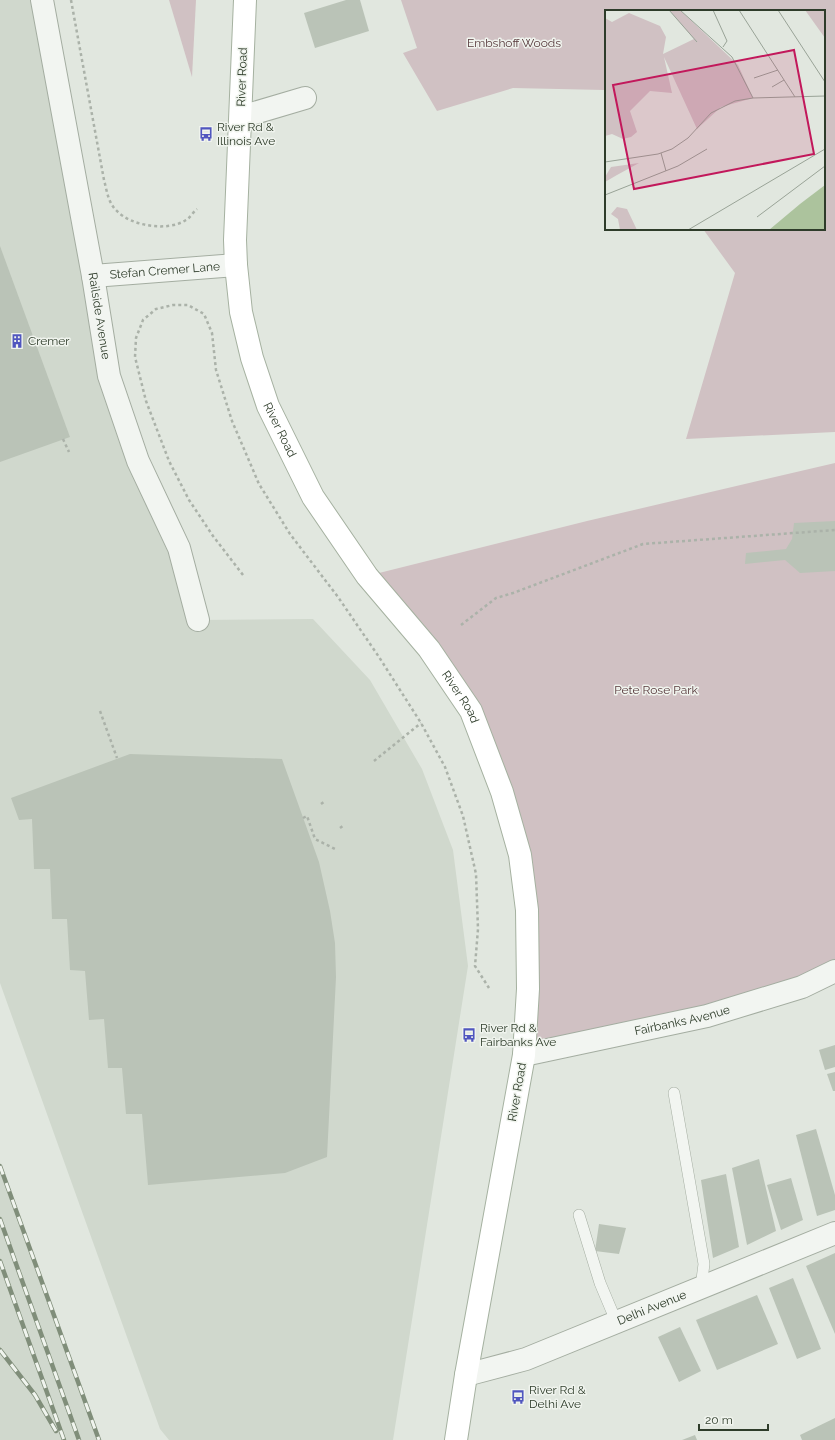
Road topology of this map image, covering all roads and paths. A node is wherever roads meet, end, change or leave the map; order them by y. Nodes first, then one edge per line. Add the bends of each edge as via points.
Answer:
1 (42, 0) edge
2 (71, 0) edge
3 (245, 0) edge
4 (305, 98) dead end
5 (241, 117) junction
6 (197, 209) dead end
7 (236, 265) junction
8 (93, 276) junction
9 (63, 439) dead end
10 (69, 452) dead end
11 (835, 530) edge
12 (243, 575) dead end
13 (198, 620) dead end
14 (461, 625) dead end
15 (100, 711) dead end
16 (420, 723) junction
17 (117, 758) dead end
18 (374, 761) dead end
19 (325, 801) dead end
20 (321, 804) dead end
21 (303, 818) dead end
22 (344, 825) dead end
23 (340, 828) dead end
24 (335, 849) dead end
25 (835, 971) edge
26 (489, 988) dead end
27 (524, 1055) junction
28 (674, 1094) dead end
29 (579, 1215) dead end
30 (835, 1233) edge
31 (701, 1287) junction
32 (616, 1321) junction
33 (466, 1375) junction
34 (456, 1440) edge

1 - 8 street, Railside Avenue
2 - 6 path via 109,201 117,212 133,221 161,227 175,226 187,220
3 - 5 main road, River Road
4 - 5 street
5 - 7 main road, River Road
7 - 8 street, Stefan Cremer Lane
7 - 27 main road, River Road via 241,312 252,358 268,406 313,497 367,576 429,649 471,711 502,792 520,856 527,910 528,989
8 - 13 street, Railside Avenue via 109,376 138,461 179,548
9 - 10 path
11 - 14 path via 643,544 496,598
12 - 16 path via 189,500 169,461 146,401 135,357 136,338 143,320 156,309 188,305 204,314 212,333 216,370 232,421 259,484 290,534 338,597
15 - 17 path
16 - 18 path
16 - 26 path via 445,767 463,816 476,874 478,929 475,966
19 - 20 path
21 - 24 path via 307,816 315,839
22 - 23 path
25 - 27 street, Fairbanks Avenue via 802,987 706,1016
27 - 33 main road, River Road
28 - 31 lane via 704,1264
29 - 32 lane via 600,1283
30 - 31 street, Delhi Avenue
31 - 32 street, Delhi Avenue
32 - 33 street, Delhi Avenue via 526,1359
33 - 34 main road, River Road

